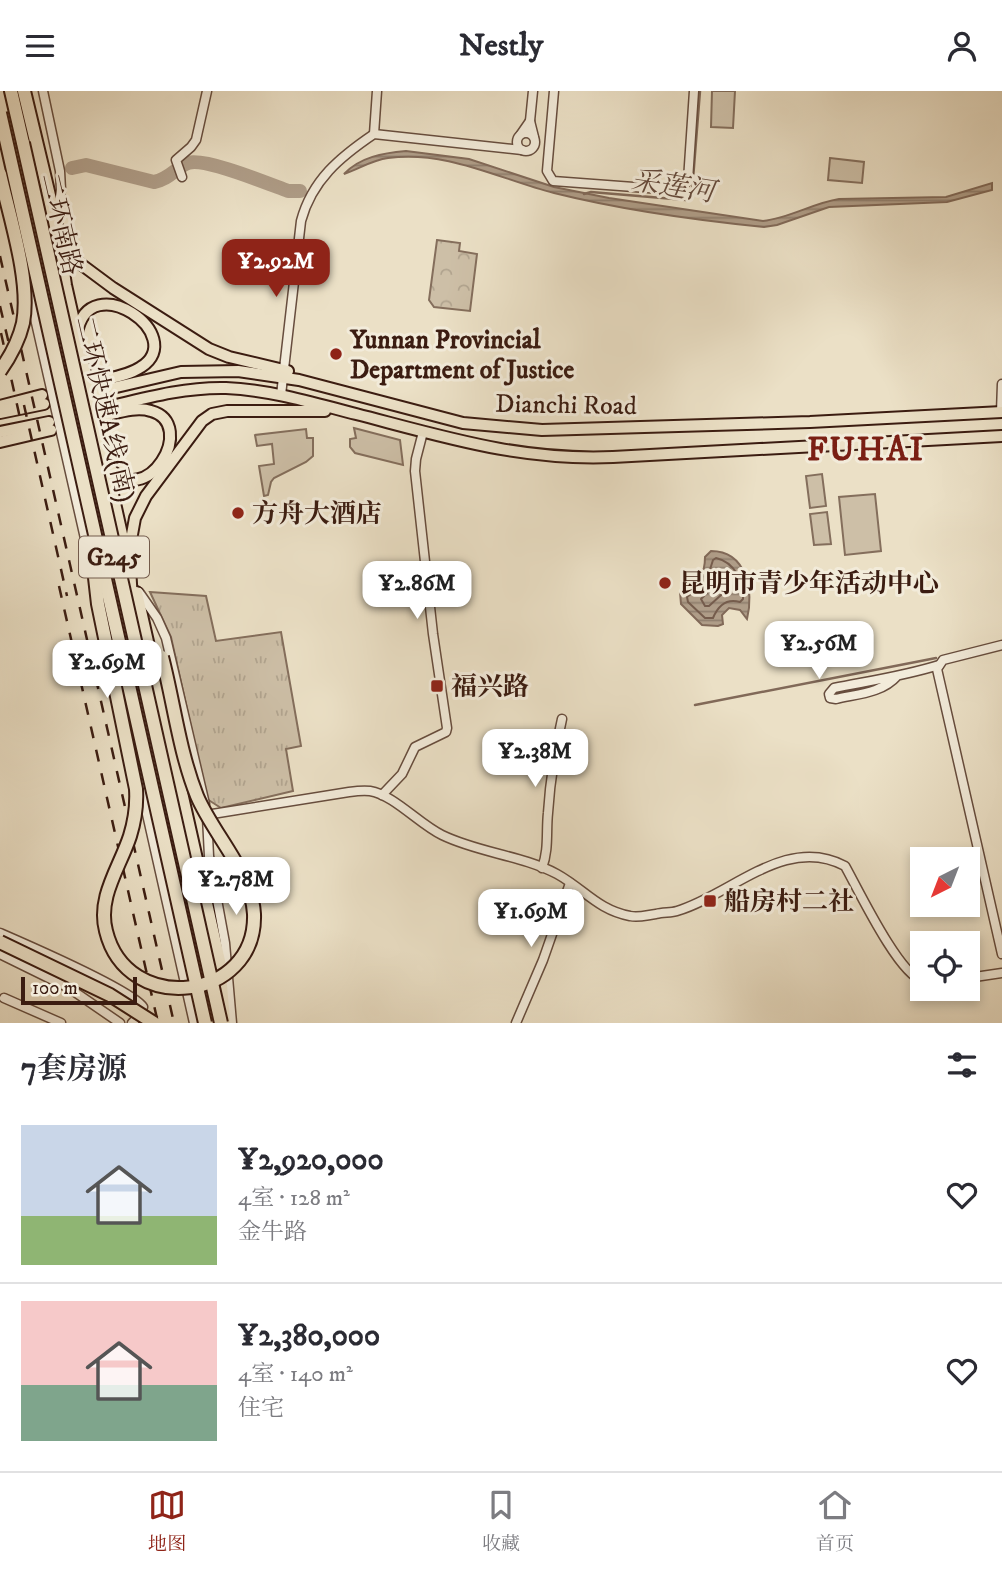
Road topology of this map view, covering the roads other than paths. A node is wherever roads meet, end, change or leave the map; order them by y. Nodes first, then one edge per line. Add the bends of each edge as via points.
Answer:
1 (10, 91) edge
2 (24, 91) edge
3 (43, 91) edge
4 (207, 91) edge
5 (377, 91) edge
6 (533, 91) edge
7 (554, 91) edge
8 (694, 91) edge
9 (0, 103) edge
10 (0, 113) edge
11 (530, 121) junction
12 (374, 134) junction
13 (519, 136) junction
14 (534, 143) junction
15 (499, 148) junction
16 (549, 149) junction
17 (522, 150) junction
18 (0, 166) edge
19 (26, 166) junction
20 (0, 174) edge
21 (182, 177) dead end
22 (58, 233) junction
23 (77, 335) junction
24 (0, 371) edge
25 (281, 374) junction
26 (1002, 384) edge
27 (260, 391) junction
28 (281, 395) junction
29 (0, 406) edge
30 (1002, 412) edge
31 (0, 414) edge
32 (369, 418) junction
33 (0, 432) edge
34 (423, 432) junction
35 (1002, 436) edge
36 (0, 442) edge
37 (106, 463) junction
38 (89, 509) junction
39 (132, 580) junction
40 (1002, 645) edge
41 (157, 659) junction
42 (939, 665) junction
43 (138, 667) junction
44 (897, 676) junction
45 (562, 719) dead end
46 (382, 795) junction
47 (206, 815) junction
48 (542, 867) junction
49 (570, 883) junction
50 (0, 933) edge
51 (1, 950) edge
52 (1002, 954) edge
53 (0, 966) edge
54 (910, 973) edge
55 (1002, 973) edge
56 (980, 976) edge
57 (4, 998) dead end
58 (61, 1023) edge
59 (120, 1023) edge
60 (132, 1023) edge
61 (154, 1023) edge
62 (194, 1023) edge
63 (206, 1023) edge
64 (221, 1023) edge
65 (232, 1023) edge
66 (516, 1023) edge

1 - 19 main road, 二环南路 / G245
1 - 64 highway, 二环快速A线(南), bridge
2 - 22 highway
3 - 22 street via 60,171
4 - 21 street via 196,140 176,160
5 - 12 street
6 - 11 street
7 - 16 street
8 - 16 street via 688,180 682,188 553,181 547,171
9 - 63 main road, 二环南路 / G245
10 - 38 highway, bridge
11 - 13 street
11 - 14 street
12 - 15 street
12 - 25 street via 325,173 309,197
13 - 14 street via 530,134
13 - 15 street
13 - 17 street
14 - 16 street
14 - 17 street via 530,150
15 - 17 street
18 - 62 street
19 - 22 main road
19 - 43 main road, 二环南路 / G245
20 - 24 highway, bridge via 24,303 19,335
22 - 23 main road
22 - 25 main road via 68,251 91,272 201,344
23 - 25 main road via 87,313 110,305 136,315 152,336 153,354 145,365 95,387 192,371
23 - 37 main road
25 - 27 main road via 272,388
25 - 28 street
25 - 30 main road, Dianchi Road via 471,425 542,430
26 - 30 street
27 - 28 main road, Dianchi Road
27 - 37 main road, Dianchi Road via 183,390 101,413 153,411 165,421 170,437 163,460 145,477 115,475
28 - 32 main road, Dianchi Road
29 - 31 main road via 43,399
32 - 34 main road, Dianchi Road
32 - 39 main road via 289,409 227,411 206,417 137,512 130,544
33 - 36 main road via 50,426
34 - 35 main road, Dianchi Road via 512,453 585,458
34 - 46 street via 415,471 447,728 440,737 415,747 398,780
37 - 39 main road
38 - 41 highway, bridge via 96,592 136,789 132,828 106,900 106,931 120,960 138,976 162,986 191,988 215,980 234,965 249,940 254,916 245,880 194,788
38 - 63 highway, bridge
39 - 41 highway
39 - 43 main road
39 - 47 street via 166,638
40 - 42 street via 943,660
41 - 64 highway, bridge via 219,961
42 - 44 street
42 - 52 street
43 - 64 main road, 二环南路 / G245
44 - 44 street via 834,688 830,698 881,688
45 - 48 street
46 - 47 street via 349,792
46 - 48 street via 425,826 460,843
47 - 65 street
48 - 49 street
49 - 54 street via 601,907 638,918 677,911 781,862 817,858 838,863 845,866
49 - 66 street
50 - 60 street via 139,1002 142,1013
51 - 53 street
51 - 59 street
51 - 61 highway, bridge via 110,995
55 - 56 street
57 - 58 street

